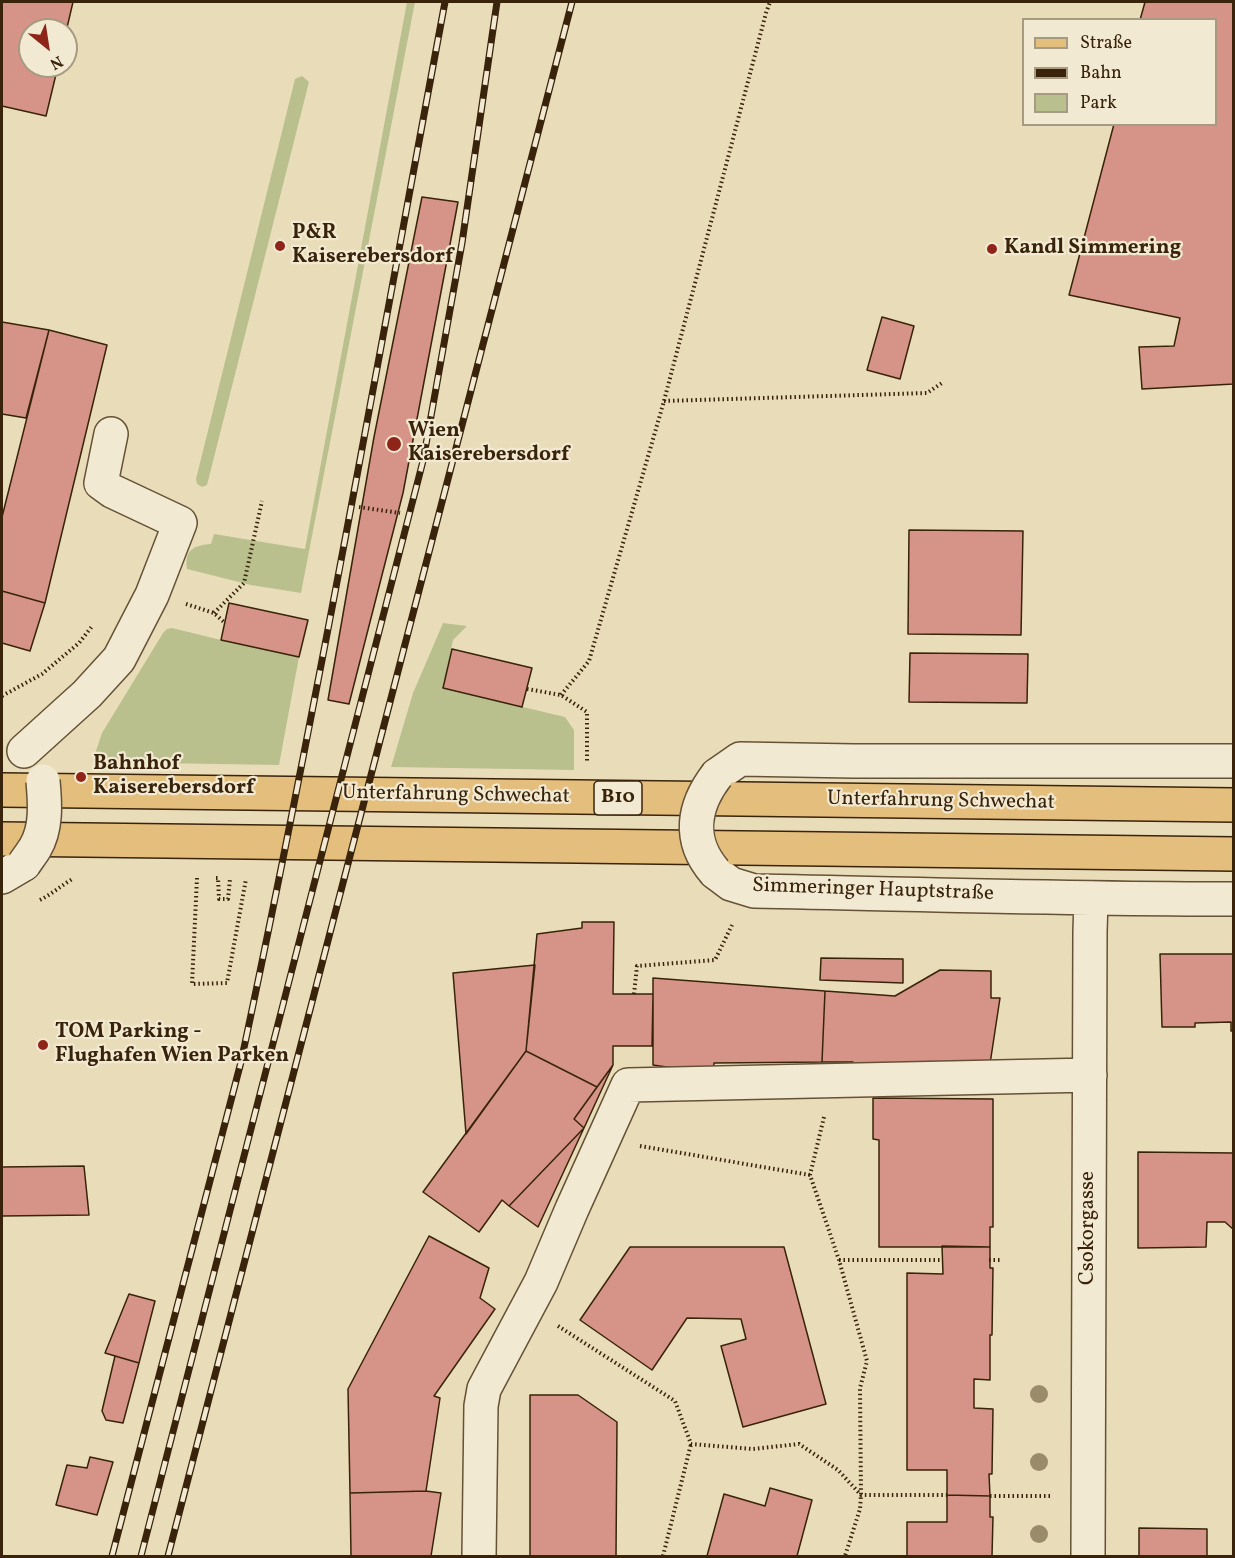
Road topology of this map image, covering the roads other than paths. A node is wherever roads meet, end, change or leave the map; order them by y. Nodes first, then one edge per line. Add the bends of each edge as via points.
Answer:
1 (111, 434) dead end
2 (21, 754) edge
3 (1233, 761) edge
4 (2, 790) edge
5 (1233, 805) edge
6 (2, 839) edge
7 (1233, 854) edge
8 (13, 870) edge
9 (1091, 899) junction
10 (1233, 899) edge
11 (1090, 1075) junction
12 (479, 1557) edge
13 (1088, 1557) edge

1 - 2 street via 101,483 180,523 152,595 118,658 87,694
2 - 8 street, bridge via 43,781 44,824 37,846
3 - 9 street, Simmeringer Hauptstraße, bridge via 740,759 717,775 704,794 697,816 702,855 730,884 754,891
4 - 5 main road, Unterfahrung Schwechat / B10
6 - 7 main road, B10
9 - 10 street, Simmeringer Hauptstraße
9 - 11 street, Csokorgasse
11 - 12 street via 628,1085 541,1282 484,1389
11 - 13 street, Csokorgasse

